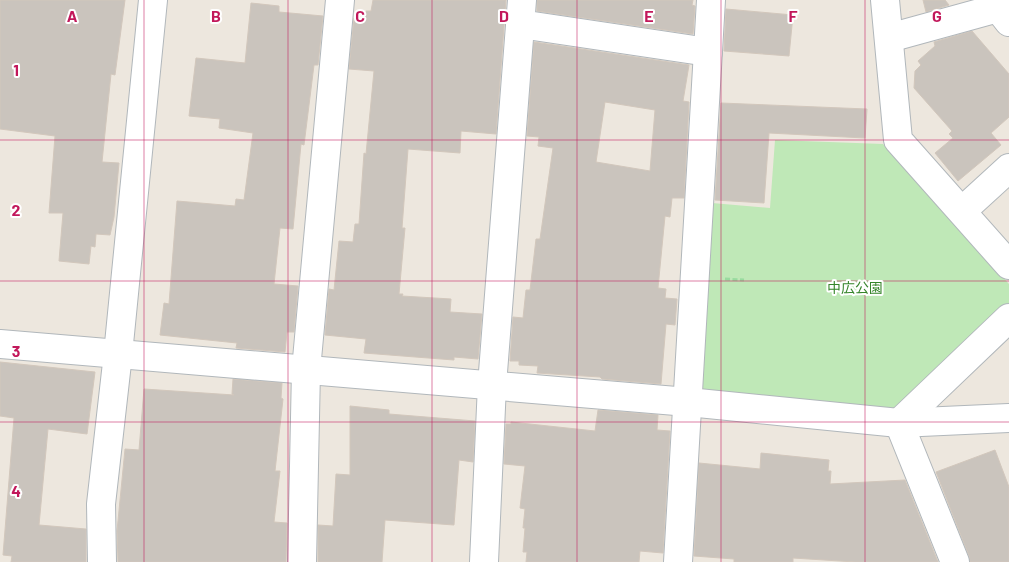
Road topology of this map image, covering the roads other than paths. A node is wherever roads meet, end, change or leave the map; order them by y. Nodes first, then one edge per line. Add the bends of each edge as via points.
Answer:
1 (153, 0) edge
2 (340, 0) edge
3 (711, 0) edge
4 (885, 0) edge
5 (521, 12) edge
6 (1009, 22) edge
7 (889, 38) junction
8 (708, 52) junction
9 (1009, 168) edge
10 (962, 211) junction
11 (1009, 265) edge
12 (1009, 318) edge
13 (0, 344) edge
14 (118, 354) junction
15 (306, 370) junction
16 (492, 384) junction
17 (688, 402) junction
18 (1009, 418) edge
19 (899, 423) junction
20 (102, 562) edge
21 (302, 562) edge
22 (484, 562) edge
23 (678, 562) edge
24 (955, 562) edge

1 - 14 street
2 - 15 street
3 - 8 street
4 - 7 street
5 - 8 street
5 - 16 street
6 - 7 street via 998,8
7 - 10 street via 898,140
8 - 17 street
9 - 10 street
10 - 11 street
12 - 19 street
13 - 14 street
14 - 15 street
14 - 20 street via 101,504
15 - 16 street
15 - 21 street
16 - 17 street
16 - 22 street
17 - 19 street
17 - 23 street
18 - 19 street
19 - 24 street

